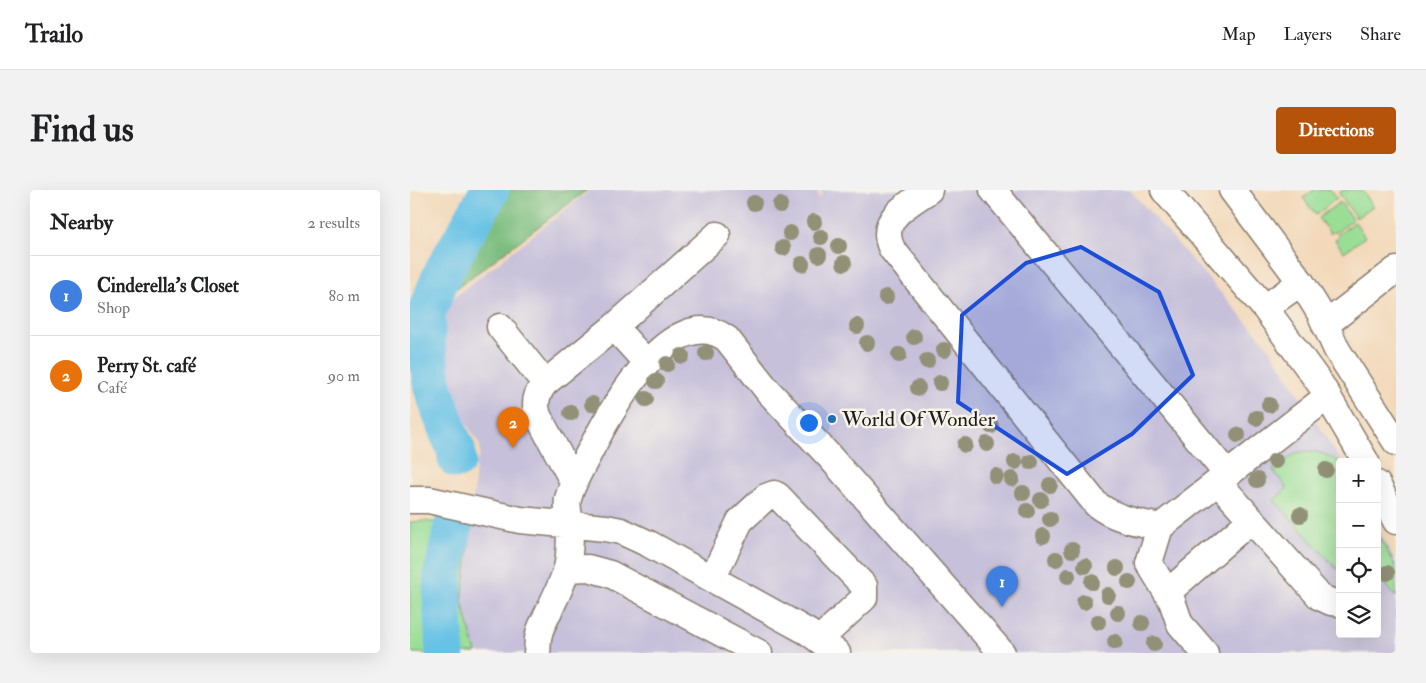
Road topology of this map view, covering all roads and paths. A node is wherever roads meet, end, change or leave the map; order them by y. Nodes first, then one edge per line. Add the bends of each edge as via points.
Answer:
1 (929, 190) edge
2 (993, 190) edge
3 (1164, 190) edge
4 (1232, 190) edge
5 (717, 235) dead end
6 (1396, 270) edge
7 (1301, 282) junction
8 (1265, 308) junction
9 (1325, 325) junction
10 (500, 327) dead end
11 (614, 327) junction
12 (647, 363) junction
13 (545, 383) junction
14 (1328, 396) junction
15 (1396, 442) edge
16 (1364, 458) edge
17 (1223, 478) junction
18 (574, 483) junction
19 (1381, 492) edge
20 (416, 495) edge
21 (1251, 520) junction
22 (1396, 521) edge
23 (570, 525) junction
24 (1160, 527) junction
25 (567, 570) junction
26 (712, 578) junction
27 (1168, 592) junction
28 (1336, 603) edge
29 (828, 646) edge
30 (538, 653) edge
31 (759, 653) edge
32 (1002, 653) edge
33 (1205, 653) edge

1 - 24 street via 896,214 889,226 892,249 1096,504 1113,515
2 - 17 street
3 - 8 street
4 - 7 street
5 - 11 street
6 - 9 street
7 - 8 street
7 - 9 street
8 - 14 street
9 - 15 street via 1337,350
10 - 13 street
11 - 12 street
11 - 13 street
12 - 18 street via 611,412
12 - 32 street via 669,343 691,332 709,330 727,339 768,391
13 - 18 street via 539,390 535,407
14 - 16 street
14 - 17 street
17 - 21 street
17 - 24 street
18 - 23 street via 567,502
19 - 22 street
20 - 23 street via 505,518
21 - 27 street
21 - 28 street via 1320,596
23 - 25 street
23 - 26 street via 621,531
24 - 27 street via 1150,563
25 - 30 street via 539,633
25 - 31 street via 588,568 610,574
26 - 29 street
26 - 29 street via 740,521 766,497 778,496 864,586 864,598
27 - 33 street via 1180,624

